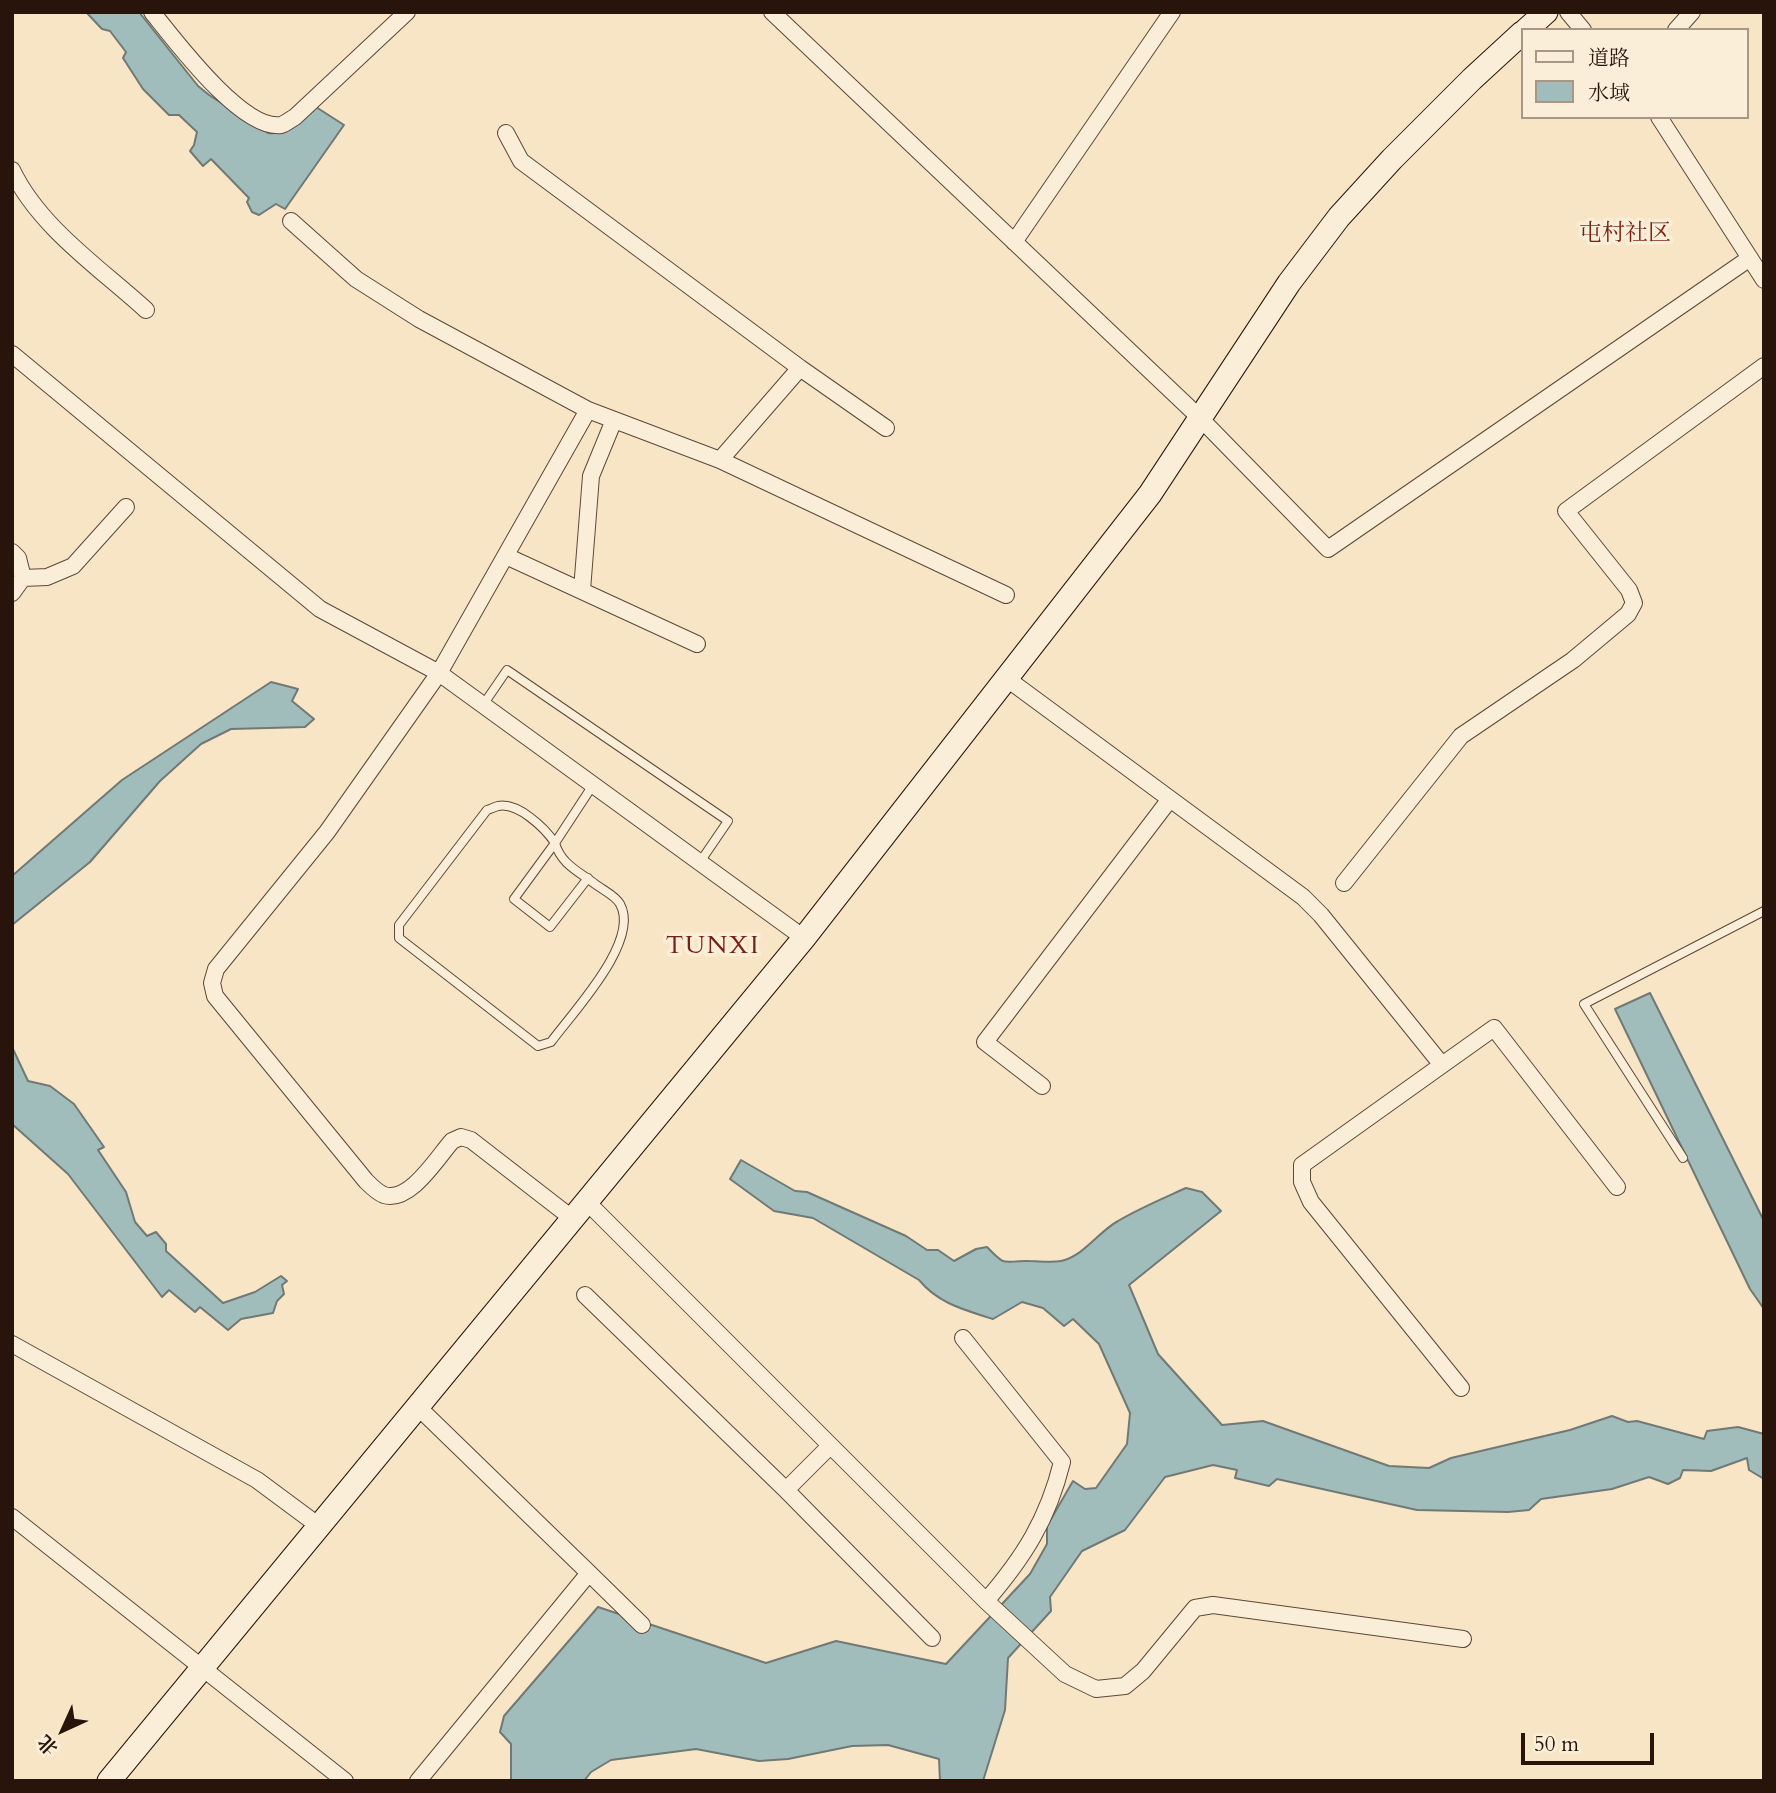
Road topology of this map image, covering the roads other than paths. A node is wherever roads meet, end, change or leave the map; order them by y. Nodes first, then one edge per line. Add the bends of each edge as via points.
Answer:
1 (152, 12) edge
2 (407, 12) edge
3 (772, 12) edge
4 (1172, 12) edge
5 (1546, 12) edge
6 (1568, 12) edge
7 (1692, 12) edge
8 (1528, 28) edge
9 (1581, 28) edge
10 (1678, 28) edge
11 (1520, 35) edge
12 (1660, 119) edge
13 (506, 132) dead end
14 (12, 170) edge
15 (291, 221) dead end
16 (1014, 242) junction
17 (1750, 258) junction
18 (1764, 280) edge
19 (146, 310) dead end
20 (12, 354) edge
21 (1764, 366) edge
22 (800, 368) junction
23 (588, 410) junction
24 (1200, 418) junction
25 (614, 420) junction
26 (886, 428) dead end
27 (720, 460) junction
28 (126, 508) dead end
29 (12, 552) edge
30 (506, 556) junction
31 (23, 578) junction
32 (582, 590) junction
33 (12, 593) edge
34 (1006, 595) dead end
35 (697, 644) dead end
36 (439, 673) junction
37 (1006, 678) junction
38 (483, 705) junction
39 (593, 785) junction
40 (1170, 799) junction
41 (555, 843) junction
42 (700, 862) junction
43 (587, 878) junction
44 (1343, 883) dead end
45 (1764, 911) edge
46 (804, 938) junction
47 (1442, 1065) junction
48 (1042, 1086) dead end
49 (1683, 1158) dead end
50 (1618, 1186) dead end
51 (580, 1211) junction
52 (585, 1295) dead end
53 (964, 1338) dead end
54 (12, 1344) edge
55 (1461, 1388) dead end
56 (418, 1407) junction
57 (830, 1446) junction
58 (786, 1490) junction
59 (12, 1517) edge
60 (318, 1526) junction
61 (589, 1573) junction
62 (990, 1605) junction
63 (642, 1625) dead end
64 (932, 1638) dead end
65 (1463, 1639) dead end
66 (202, 1667) junction
67 (109, 1781) edge
68 (345, 1781) edge
69 (418, 1781) edge

1 - 2 street via 207,80 263,122 281,125
3 - 16 street
4 - 16 street
5 - 8 main road
6 - 9 street
7 - 10 street
11 - 24 main road via 1339,217 1289,282
12 - 17 street
13 - 22 street via 521,161
14 - 19 street via 43,218
15 - 23 street via 356,279 419,319
16 - 24 street
17 - 18 street
17 - 24 street via 1328,549
20 - 36 street via 320,609
21 - 44 street via 1566,511 1629,590 1634,603 1628,614 1573,660 1461,736
22 - 26 street
22 - 27 street
23 - 25 street
23 - 30 street
24 - 37 main road via 1150,494
25 - 27 street
25 - 32 street via 591,476
27 - 34 street
28 - 31 street via 73,566 47,576
29 - 31 street
30 - 32 street
30 - 36 street
31 - 33 street
32 - 35 street
36 - 38 street
36 - 51 street via 327,832 216,968 215,996 366,1181 383,1195 396,1196 410,1189 452,1141 461,1137
37 - 40 street
37 - 46 main road
38 - 39 street
38 - 42 lane via 507,670 728,821
39 - 41 lane
39 - 42 street
40 - 47 street via 1303,897
40 - 48 street via 985,1042
41 - 43 lane via 559,857
41 - 43 lane via 514,899 550,927
41 - 43 lane via 514,807 487,810 399,925 399,938 538,1046 551,1042 617,953 624,933 620,902
42 - 46 street
45 - 49 lane via 1584,1004
46 - 51 main road
47 - 50 street via 1494,1028
47 - 55 street via 1302,1165 1302,1182 1311,1202
51 - 56 main road
51 - 57 street
52 - 58 street
53 - 62 street via 1062,1462 1056,1488 1035,1533
54 - 60 street via 257,1480
56 - 60 main road
56 - 61 street
57 - 58 street
57 - 62 street
58 - 64 street
59 - 66 street
60 - 66 main road
61 - 63 street
61 - 69 street
62 - 65 street via 1065,1674 1096,1689 1125,1686 1195,1608 1213,1605
66 - 67 main road
66 - 68 street

